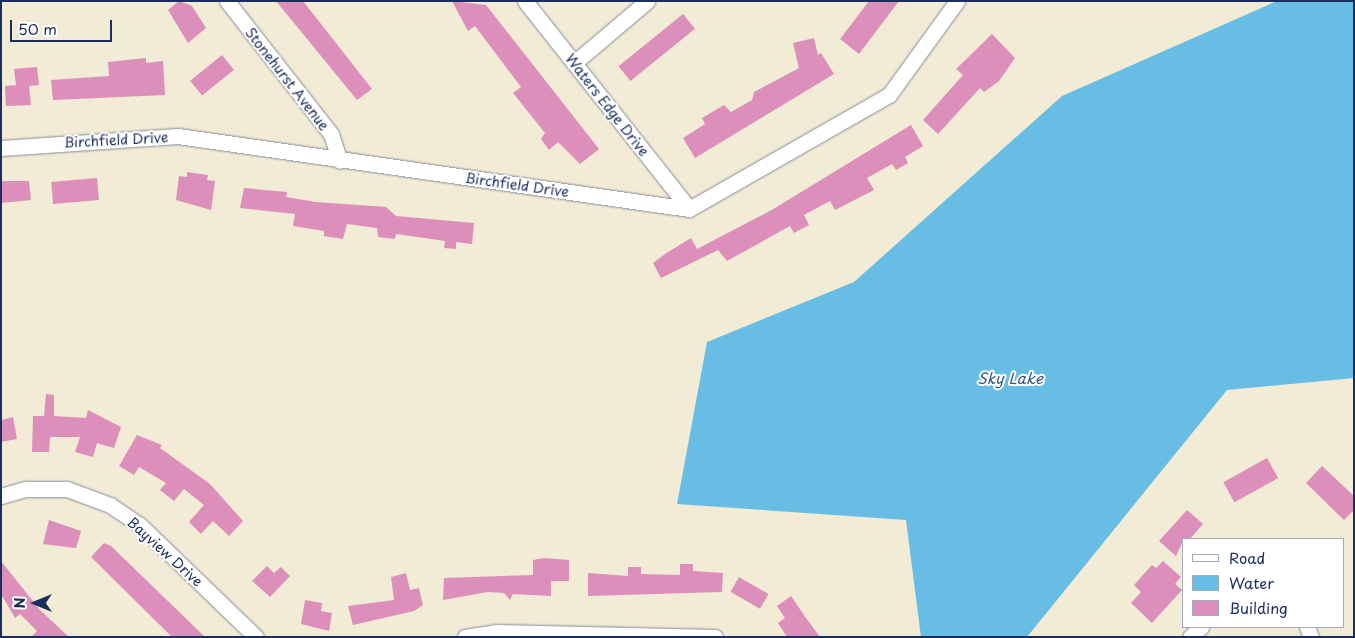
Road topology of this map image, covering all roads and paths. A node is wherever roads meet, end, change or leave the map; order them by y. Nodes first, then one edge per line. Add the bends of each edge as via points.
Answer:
1 (227, 1) edge
2 (525, 1) edge
3 (647, 1) edge
4 (957, 1) edge
5 (574, 63) junction
6 (1, 148) edge
7 (340, 161) junction
8 (689, 209) junction
9 (1, 496) edge
10 (1200, 628) edge
11 (256, 637) edge
12 (465, 637) edge
13 (716, 637) edge
14 (1190, 637) edge

1 - 7 street, Stonehurst Avenue via 331,134
2 - 5 street, Waters Edge Drive
3 - 5 street
4 - 8 street via 889,95
5 - 8 street, Waters Edge Drive
6 - 7 street, Birchfield Drive via 178,136
7 - 8 street, Birchfield Drive
9 - 11 street, Bayview Drive via 26,489 67,489 110,505 140,525
10 - 14 street
12 - 13 street via 506,632

